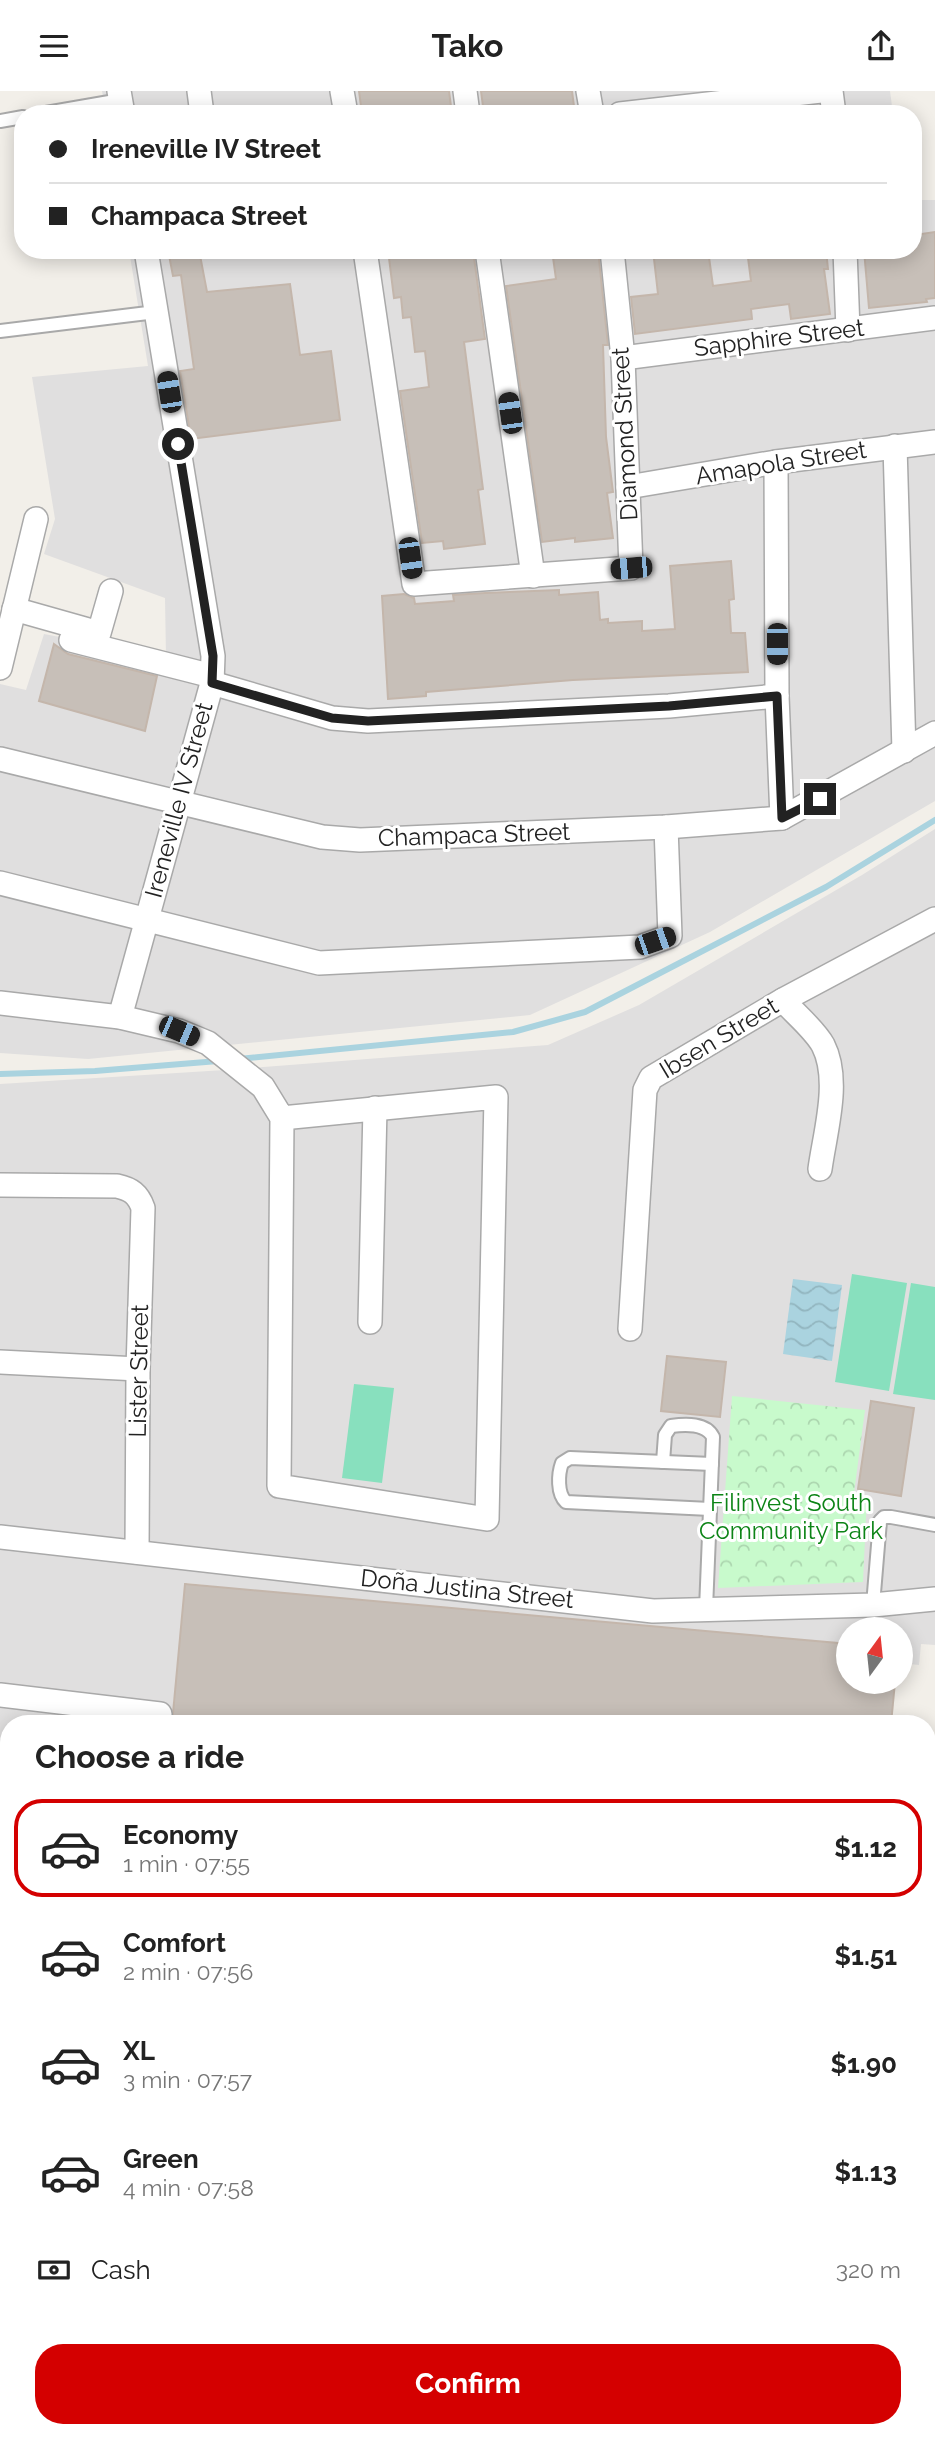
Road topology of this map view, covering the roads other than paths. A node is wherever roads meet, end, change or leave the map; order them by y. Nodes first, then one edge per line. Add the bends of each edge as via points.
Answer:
1 (821, 91) edge
2 (121, 102) edge
3 (101, 105) edge
4 (699, 105) edge
5 (147, 259) edge
6 (366, 259) edge
7 (488, 259) edge
8 (613, 259) edge
9 (845, 259) edge
10 (156, 312) junction
11 (935, 318) edge
12 (848, 330) junction
13 (0, 331) edge
14 (623, 358) junction
15 (935, 442) edge
16 (894, 446) junction
17 (776, 462) junction
18 (628, 487) junction
19 (36, 519) dead end
20 (533, 576) junction
21 (111, 591) dead end
22 (14, 609) junction
23 (71, 640) dead end
24 (3, 642) edge
25 (0, 668) edge
26 (212, 679) junction
27 (777, 696) junction
28 (935, 733) edge
29 (904, 751) junction
30 (0, 759) edge
31 (178, 802) junction
32 (782, 818) junction
33 (666, 827) junction
34 (0, 883) edge
35 (935, 919) edge
36 (146, 920) junction
37 (783, 1000) junction
38 (0, 1003) edge
39 (120, 1017) junction
40 (375, 1108) junction
41 (282, 1118) junction
42 (820, 1169) dead end
43 (0, 1185) edge
44 (370, 1322) dead end
45 (630, 1329) dead end
46 (0, 1362) edge
47 (138, 1369) junction
48 (663, 1462) junction
49 (712, 1464) junction
50 (710, 1509) junction
51 (935, 1525) edge
52 (0, 1537) edge
53 (137, 1552) junction
54 (935, 1599) edge
55 (873, 1605) junction
56 (706, 1609) junction
57 (0, 1695) edge
58 (69, 1713) edge
59 (160, 1714) dead end

1 - 4 street
2 - 3 lane
5 - 10 street, Ireneville IV Street
6 - 20 street, Diamond Street via 414,584
7 - 20 street
8 - 14 street, Diamond Street
9 - 12 street
10 - 13 lane
10 - 26 street, Ireneville IV Street via 213,656
11 - 12 street, Sapphire Street
12 - 14 street, Sapphire Street
14 - 18 street, Diamond Street
15 - 16 street, Amapola Street
16 - 17 street, Amapola Street
16 - 29 street
17 - 18 street, Amapola Street
17 - 27 street
18 - 20 street, Diamond Street via 631,568
19 - 22 street
21 - 22 street via 99,633
22 - 24 street
23 - 26 street
24 - 25 street
26 - 27 street via 332,718 368,721
26 - 31 street, Ireneville IV Street
27 - 32 street
28 - 29 street, Champaca Street
29 - 32 street, Champaca Street
30 - 31 street, Champaca Street
31 - 33 street, Champaca Street via 322,837 360,840
31 - 36 street, Ireneville IV Street
32 - 33 street, Champaca Street
33 - 36 street via 670,936 640,947 319,963
34 - 36 street
35 - 37 street, Ibsen Street
36 - 39 street, Ireneville IV Street
37 - 42 street via 822,1043 830,1065
37 - 45 street, Ibsen Street via 647,1083
38 - 39 street
39 - 41 street via 208,1043 263,1087
40 - 41 street
40 - 41 street via 496,1097 487,1519 279,1486
40 - 44 street
43 - 47 street, Lister Street via 117,1186 140,1199
46 - 47 street
47 - 53 street, Lister Street
48 - 49 lane
48 - 49 lane via 667,1429 702,1426 713,1437
48 - 50 lane via 565,1460 560,1468 560,1495 571,1503
49 - 50 lane
50 - 56 lane
51 - 55 lane via 891,1517 880,1521
52 - 53 street, Doña Justina Street
53 - 56 street, Doña Justina Street via 653,1611
54 - 55 street, Doña Justina Street
55 - 56 street, Doña Justina Street
57 - 58 street
58 - 59 street

